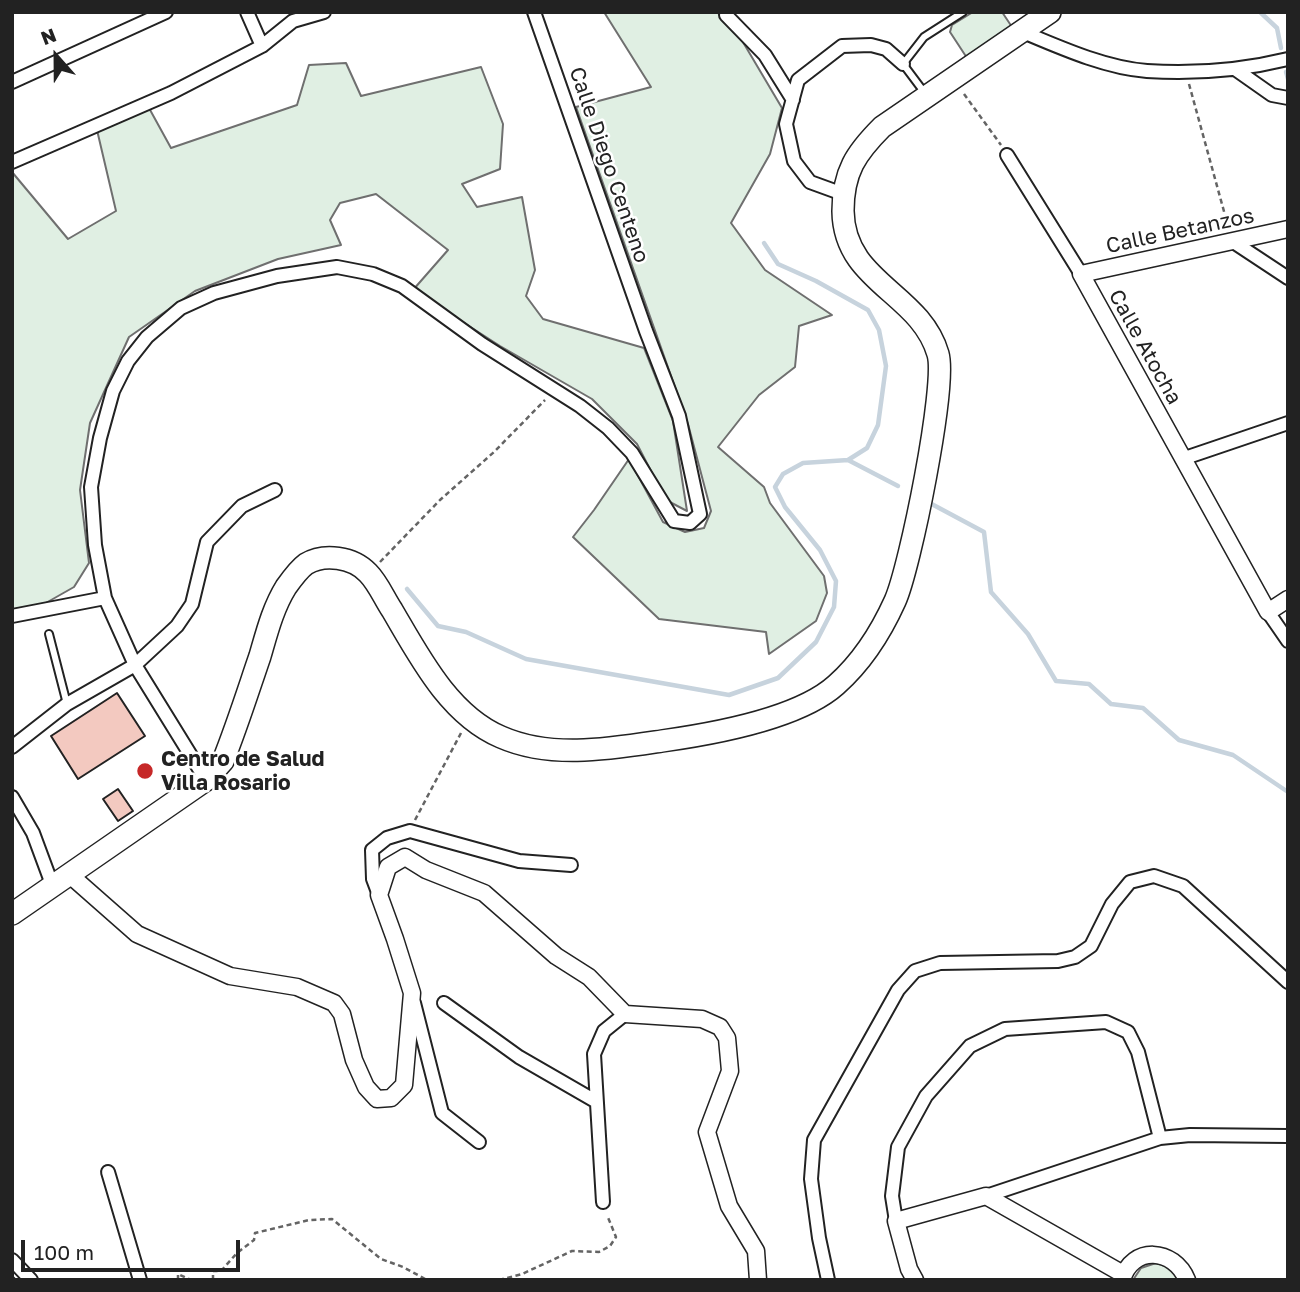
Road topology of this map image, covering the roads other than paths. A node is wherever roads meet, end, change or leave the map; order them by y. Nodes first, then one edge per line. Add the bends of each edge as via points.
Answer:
1 (166, 12) edge
2 (247, 12) edge
3 (324, 12) edge
4 (534, 12) edge
5 (963, 12) edge
6 (1050, 12) edge
7 (726, 15) dead end
8 (290, 17) edge
9 (1023, 32) junction
10 (262, 46) junction
11 (1288, 59) edge
12 (904, 64) junction
13 (1235, 69) junction
14 (12, 82) edge
15 (927, 97) junction
16 (1288, 98) edge
17 (793, 100) junction
18 (1007, 155) road end
19 (12, 162) edge
20 (843, 194) junction
21 (1288, 229) edge
22 (1232, 241) junction
23 (1081, 274) junction
24 (1288, 278) edge
25 (1288, 423) edge
26 (1182, 459) junction
27 (275, 490) dead end
28 (105, 598) junction
29 (1288, 599) edge
30 (1268, 612) junction
31 (12, 616) edge
32 (49, 635) dead end
33 (1288, 641) edge
34 (135, 665) junction
35 (67, 704) junction
36 (12, 747) edge
37 (206, 780) junction
38 (12, 797) edge
39 (571, 865) dead end
40 (61, 881) junction
41 (379, 895) junction
42 (12, 914) edge
43 (1288, 982) edge
44 (412, 993) junction
45 (444, 1003) dead end
46 (625, 1014) junction
47 (597, 1102) junction
48 (1288, 1136) edge
49 (1160, 1138) junction
50 (479, 1142) dead end
51 (108, 1172) dead end
52 (986, 1196) junction
53 (603, 1202) road end
54 (896, 1221) junction
55 (12, 1260) edge
56 (1122, 1277) edge
57 (31, 1280) edge
58 (140, 1280) edge
59 (758, 1280) edge
60 (828, 1280) edge
61 (915, 1280) edge
62 (1187, 1280) edge

1 - 14 street
2 - 10 street
3 - 8 street
4 - 28 street, Calle Diego Centeno via 679,416 700,514 690,523 674,521 632,453 580,405 482,344 402,286 337,267 277,276 214,293 181,308 146,337 128,361 113,391 91,487
5 - 12 lane via 924,37
6 - 9 main road
7 - 17 street via 765,55
8 - 10 street
9 - 13 street via 1081,56 1145,71
9 - 15 main road
10 - 19 street via 171,93
11 - 13 street
12 - 15 lane
12 - 17 street via 886,49 842,46 798,80
13 - 16 street via 1272,95
15 - 20 main road via 882,127 863,146 849,169
17 - 20 street via 786,124 794,161 810,182
18 - 23 street, Calle Atocha
20 - 37 main road via 843,225 850,249 862,267 916,316 932,336 940,358 914,531 897,598 867,652 834,687 794,710 706,735 605,750 546,750 500,737 467,717 439,685 368,572 344,559 326,558 306,565 275,608 223,761
21 - 22 street, Calle Betanzos
22 - 23 street, Calle Betanzos
22 - 24 street
23 - 26 street, Calle Atocha
25 - 26 street
26 - 30 street, Calle Atocha
27 - 34 street via 242,506 207,542 192,604 177,626
28 - 31 street
28 - 34 street
29 - 30 street
30 - 33 street, Calle Atocha
32 - 35 lane
34 - 35 street
34 - 37 street
35 - 36 street
37 - 40 main road
38 - 40 street
39 - 41 street via 519,861 410,831 387,838 372,850
40 - 42 main road
40 - 44 street via 137,934 230,976 297,986 334,1003 342,1014 362,1078 377,1099 391,1098 404,1085
41 - 44 street
41 - 46 street via 388,866 405,857 484,893 556,956 589,977
43 - 60 street via 1183,886 1154,876 1130,883 1112,904 1091,946 1075,957 940,963 915,971 898,990 814,1140 811,1179
44 - 50 street via 442,1113
45 - 47 street via 519,1057
46 - 47 street via 604,1031 594,1054
46 - 59 street via 702,1019 720,1027 727,1038 730,1071 707,1132 729,1206 756,1251
47 - 53 street
48 - 49 street
49 - 52 street
49 - 54 street via 1138,1052 1128,1032 1106,1022 1005,1029 970,1046 920,1106 898,1147 892,1196
51 - 58 street
52 - 54 street
52 - 56 street
54 - 61 street
55 - 57 street
56 - 62 street via 1139,1258 1162,1255 1181,1268

